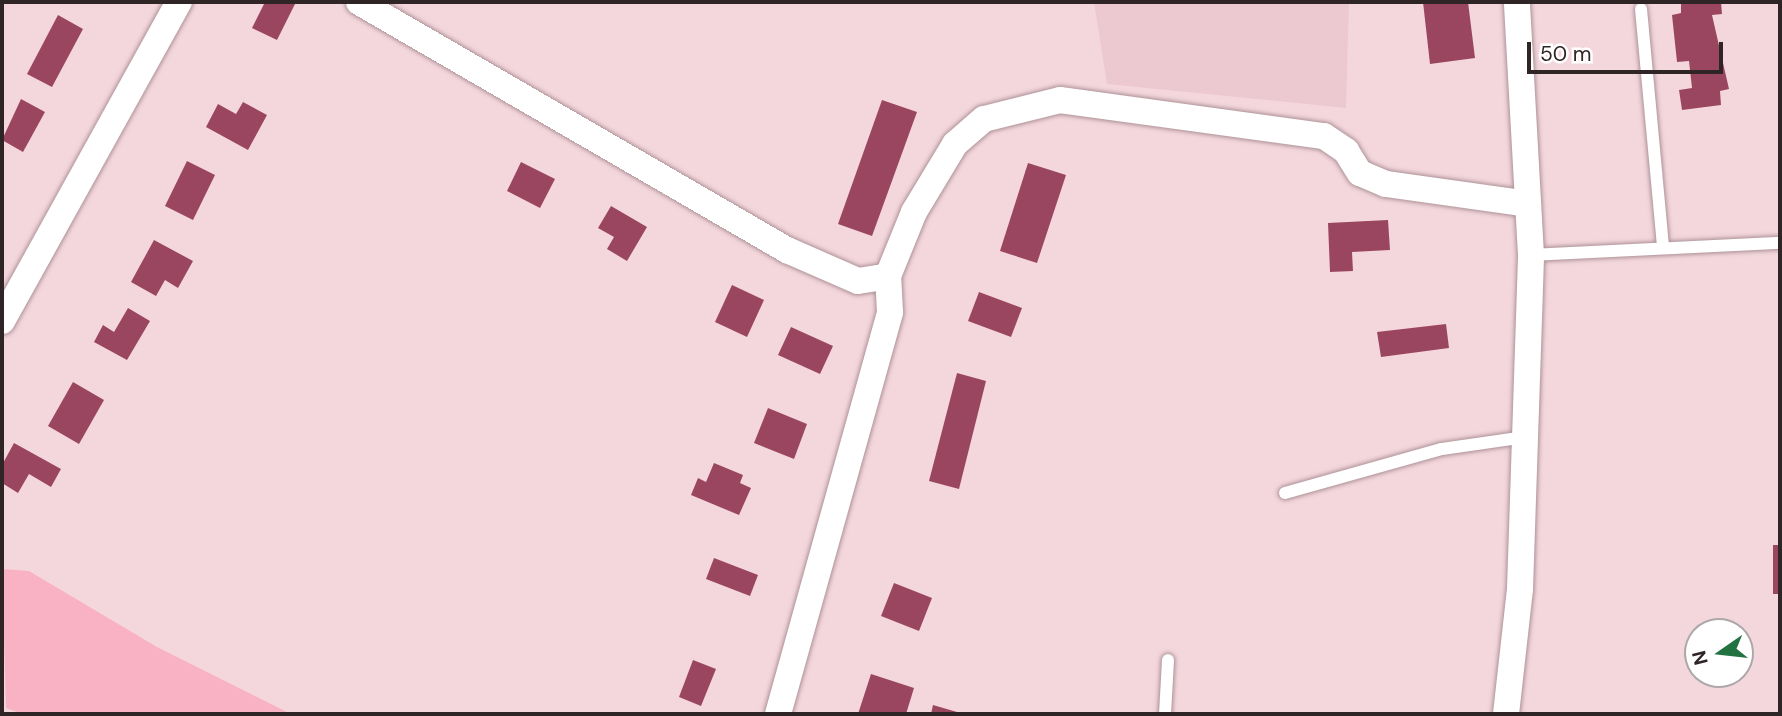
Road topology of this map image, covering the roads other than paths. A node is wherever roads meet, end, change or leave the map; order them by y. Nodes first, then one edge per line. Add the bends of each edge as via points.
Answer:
1 (179, 2) edge
2 (359, 2) edge
3 (1517, 2) edge
4 (1641, 9) dead end
5 (1528, 204) junction
6 (1780, 243) edge
7 (1663, 247) junction
8 (1531, 255) junction
9 (888, 276) junction
10 (2, 321) edge
11 (1525, 436) junction
12 (1285, 493) dead end
13 (1168, 660) dead end
14 (778, 714) edge
15 (1164, 714) edge
16 (1506, 714) edge

1 - 10 street
2 - 9 street via 787,250 858,281
3 - 5 street
4 - 7 lane
5 - 8 street
5 - 9 street via 1386,184 1360,173 1346,151 1324,136 1060,100 984,119 955,144 914,212
6 - 7 lane
7 - 8 lane
8 - 11 street
9 - 14 street via 890,312
11 - 12 lane via 1442,449
11 - 16 street via 1520,589
13 - 15 lane

